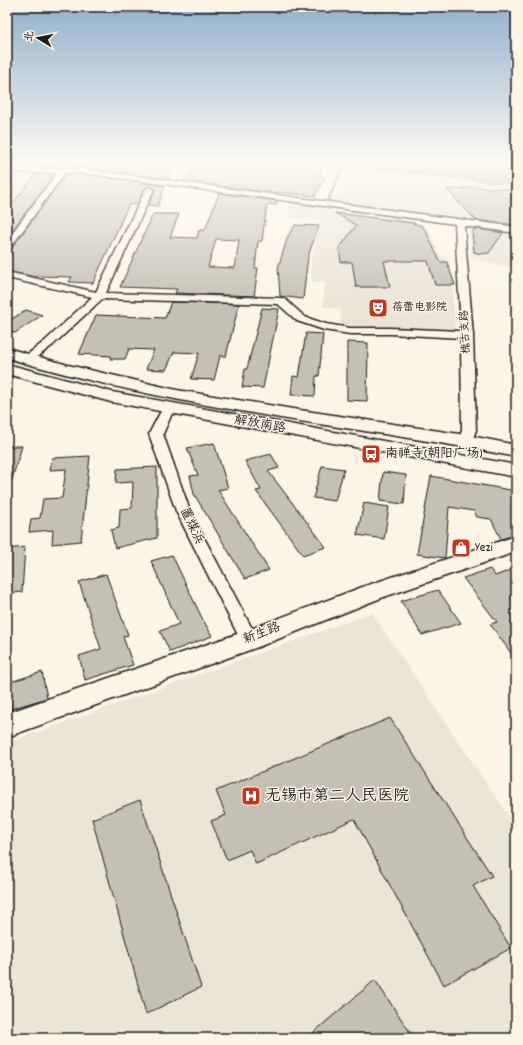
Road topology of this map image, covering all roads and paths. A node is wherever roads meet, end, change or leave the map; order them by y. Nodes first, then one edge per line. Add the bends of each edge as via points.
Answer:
1 (33, 211) edge
2 (140, 211) edge
3 (378, 211) edge
4 (458, 222) junction
5 (516, 230) edge
6 (7, 246) edge
7 (7, 275) edge
8 (99, 296) junction
9 (467, 335) junction
10 (7, 353) edge
11 (28, 359) junction
12 (7, 369) edge
13 (168, 409) junction
14 (466, 441) junction
15 (516, 451) edge
16 (516, 472) edge
17 (516, 544) edge
18 (249, 640) junction
19 (7, 725) edge

1 - 6 street
2 - 8 street
3 - 4 street
4 - 5 street
4 - 9 street, 槐古支路
7 - 8 street
8 - 9 street via 281,301 301,319 324,327 350,331
8 - 11 street
9 - 14 street, 槐古支路 via 469,430
10 - 11 main road, 解放南路
11 - 14 main road, 解放南路 via 154,391
12 - 13 main road, 解放南路 via 111,397
13 - 16 main road, 解放南路
13 - 18 street, 置煤浜 via 156,434 183,511
14 - 15 main road, 解放南路
17 - 18 main road, 新生路 via 373,592
18 - 19 main road, 新生路

